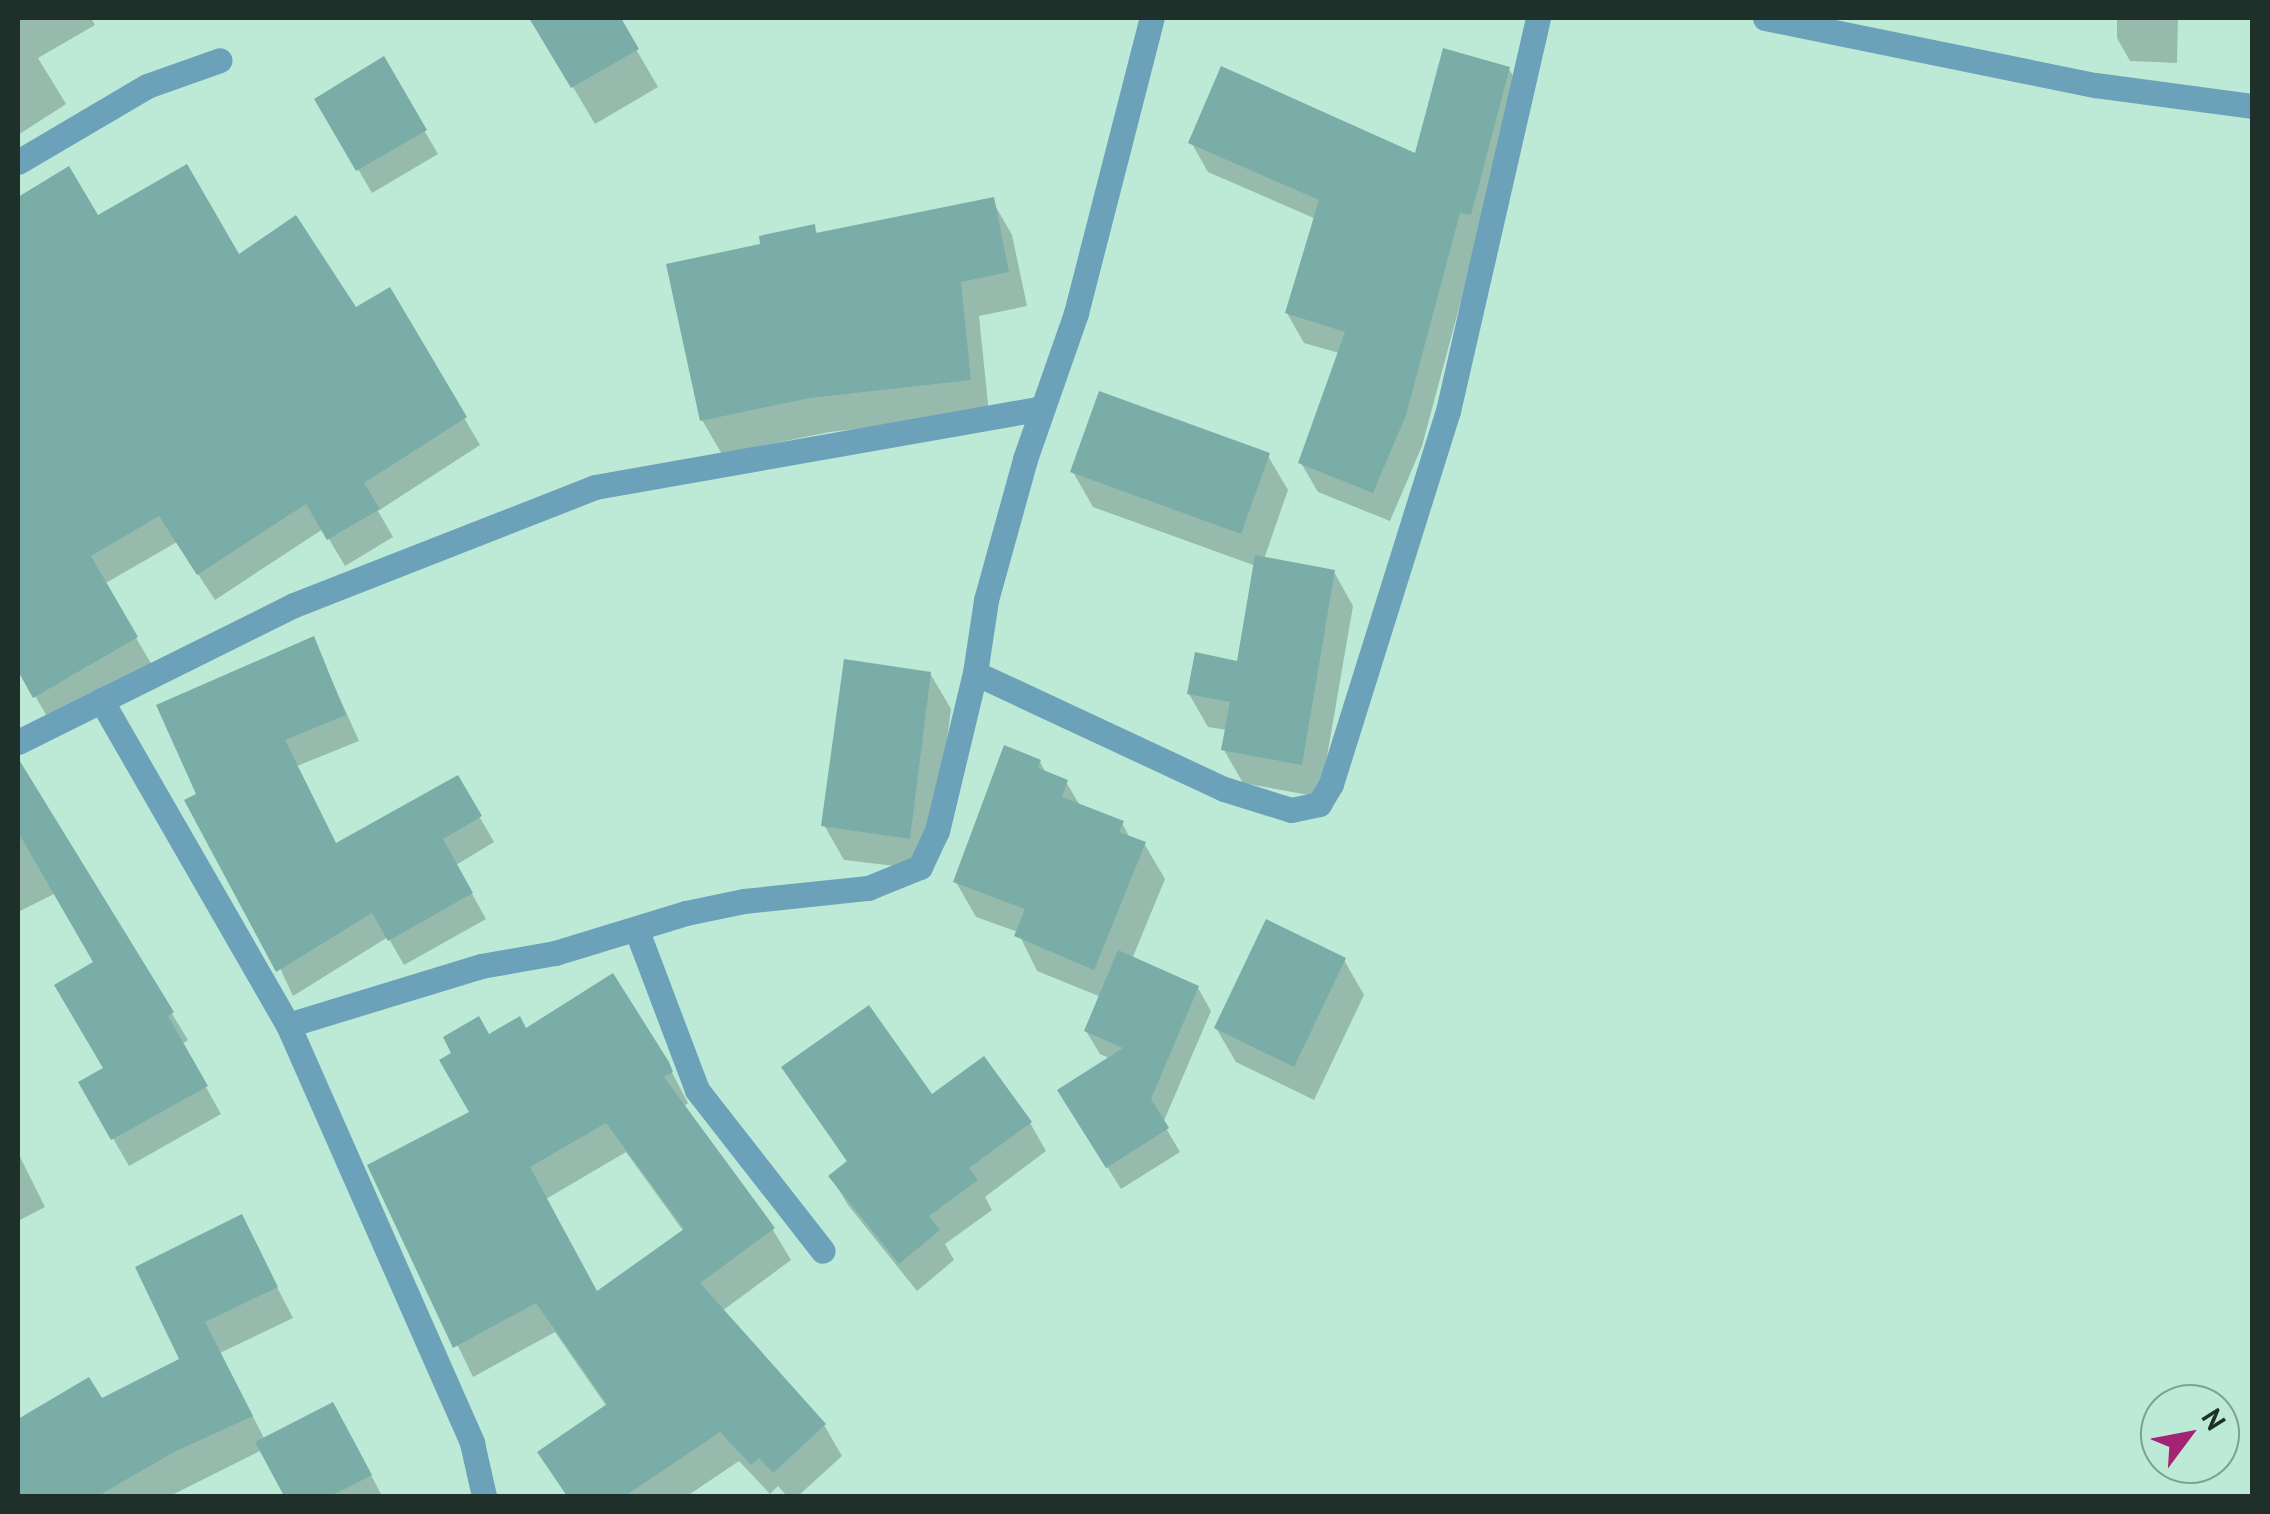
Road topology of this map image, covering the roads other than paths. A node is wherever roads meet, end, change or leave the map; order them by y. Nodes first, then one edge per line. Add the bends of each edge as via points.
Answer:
1 (1152, 18) edge
2 (1538, 18) edge
3 (1765, 18) edge
4 (220, 60) dead end
5 (2252, 106) edge
6 (18, 162) edge
7 (1042, 408) junction
8 (975, 673) junction
9 (102, 700) junction
10 (20, 735) edge
11 (636, 931) junction
12 (288, 1024) junction
13 (822, 1251) dead end
14 (484, 1496) edge

1 - 7 street via 1076,313
2 - 8 street via 1448,411 1332,784 1319,804 1291,810 1224,790
3 - 5 street via 2095,85
4 - 6 street via 147,86
7 - 8 street via 986,600
7 - 9 street via 595,487 294,605
8 - 11 street via 937,831 920,867 868,888 744,901
9 - 10 street
9 - 12 street
11 - 12 street via 482,966
11 - 13 street via 697,1090
12 - 14 street via 472,1443

